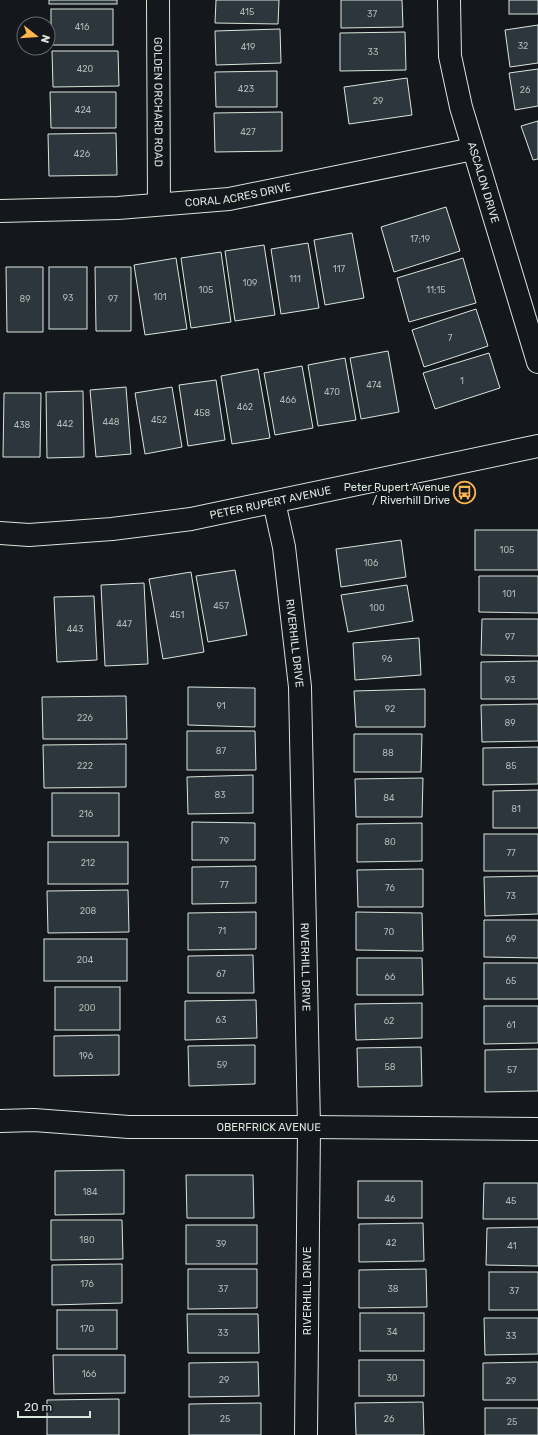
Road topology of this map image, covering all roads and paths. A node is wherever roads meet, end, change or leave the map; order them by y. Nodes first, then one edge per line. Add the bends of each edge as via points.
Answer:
1 (158, 0) edge
2 (449, 0) edge
3 (473, 149) junction
4 (159, 204) junction
5 (0, 211) edge
6 (538, 362) edge
7 (538, 446) edge
8 (274, 502) junction
9 (0, 533) edge
10 (0, 1121) edge
11 (309, 1127) junction
12 (538, 1129) edge
13 (306, 1435) edge

1 - 4 street, GOLDEN ORCHARD ROAD
2 - 3 street, ASCALON DRIVE via 450,56 460,107
3 - 4 street, CORAL ACRES DRIVE via 229,199
3 - 6 street, ASCALON DRIVE
4 - 5 street, CORAL ACRES DRIVE via 118,208
7 - 8 street, PETER RUPERT AVENUE
8 - 9 street, PETER RUPERT AVENUE via 191,519 112,529 29,535
8 - 11 street, RIVERHILL DRIVE via 284,547 300,687
10 - 11 street, OBERFRICK AVENUE via 34,1120 129,1128
11 - 12 street, OBERFRICK AVENUE
11 - 13 street, RIVERHILL DRIVE

